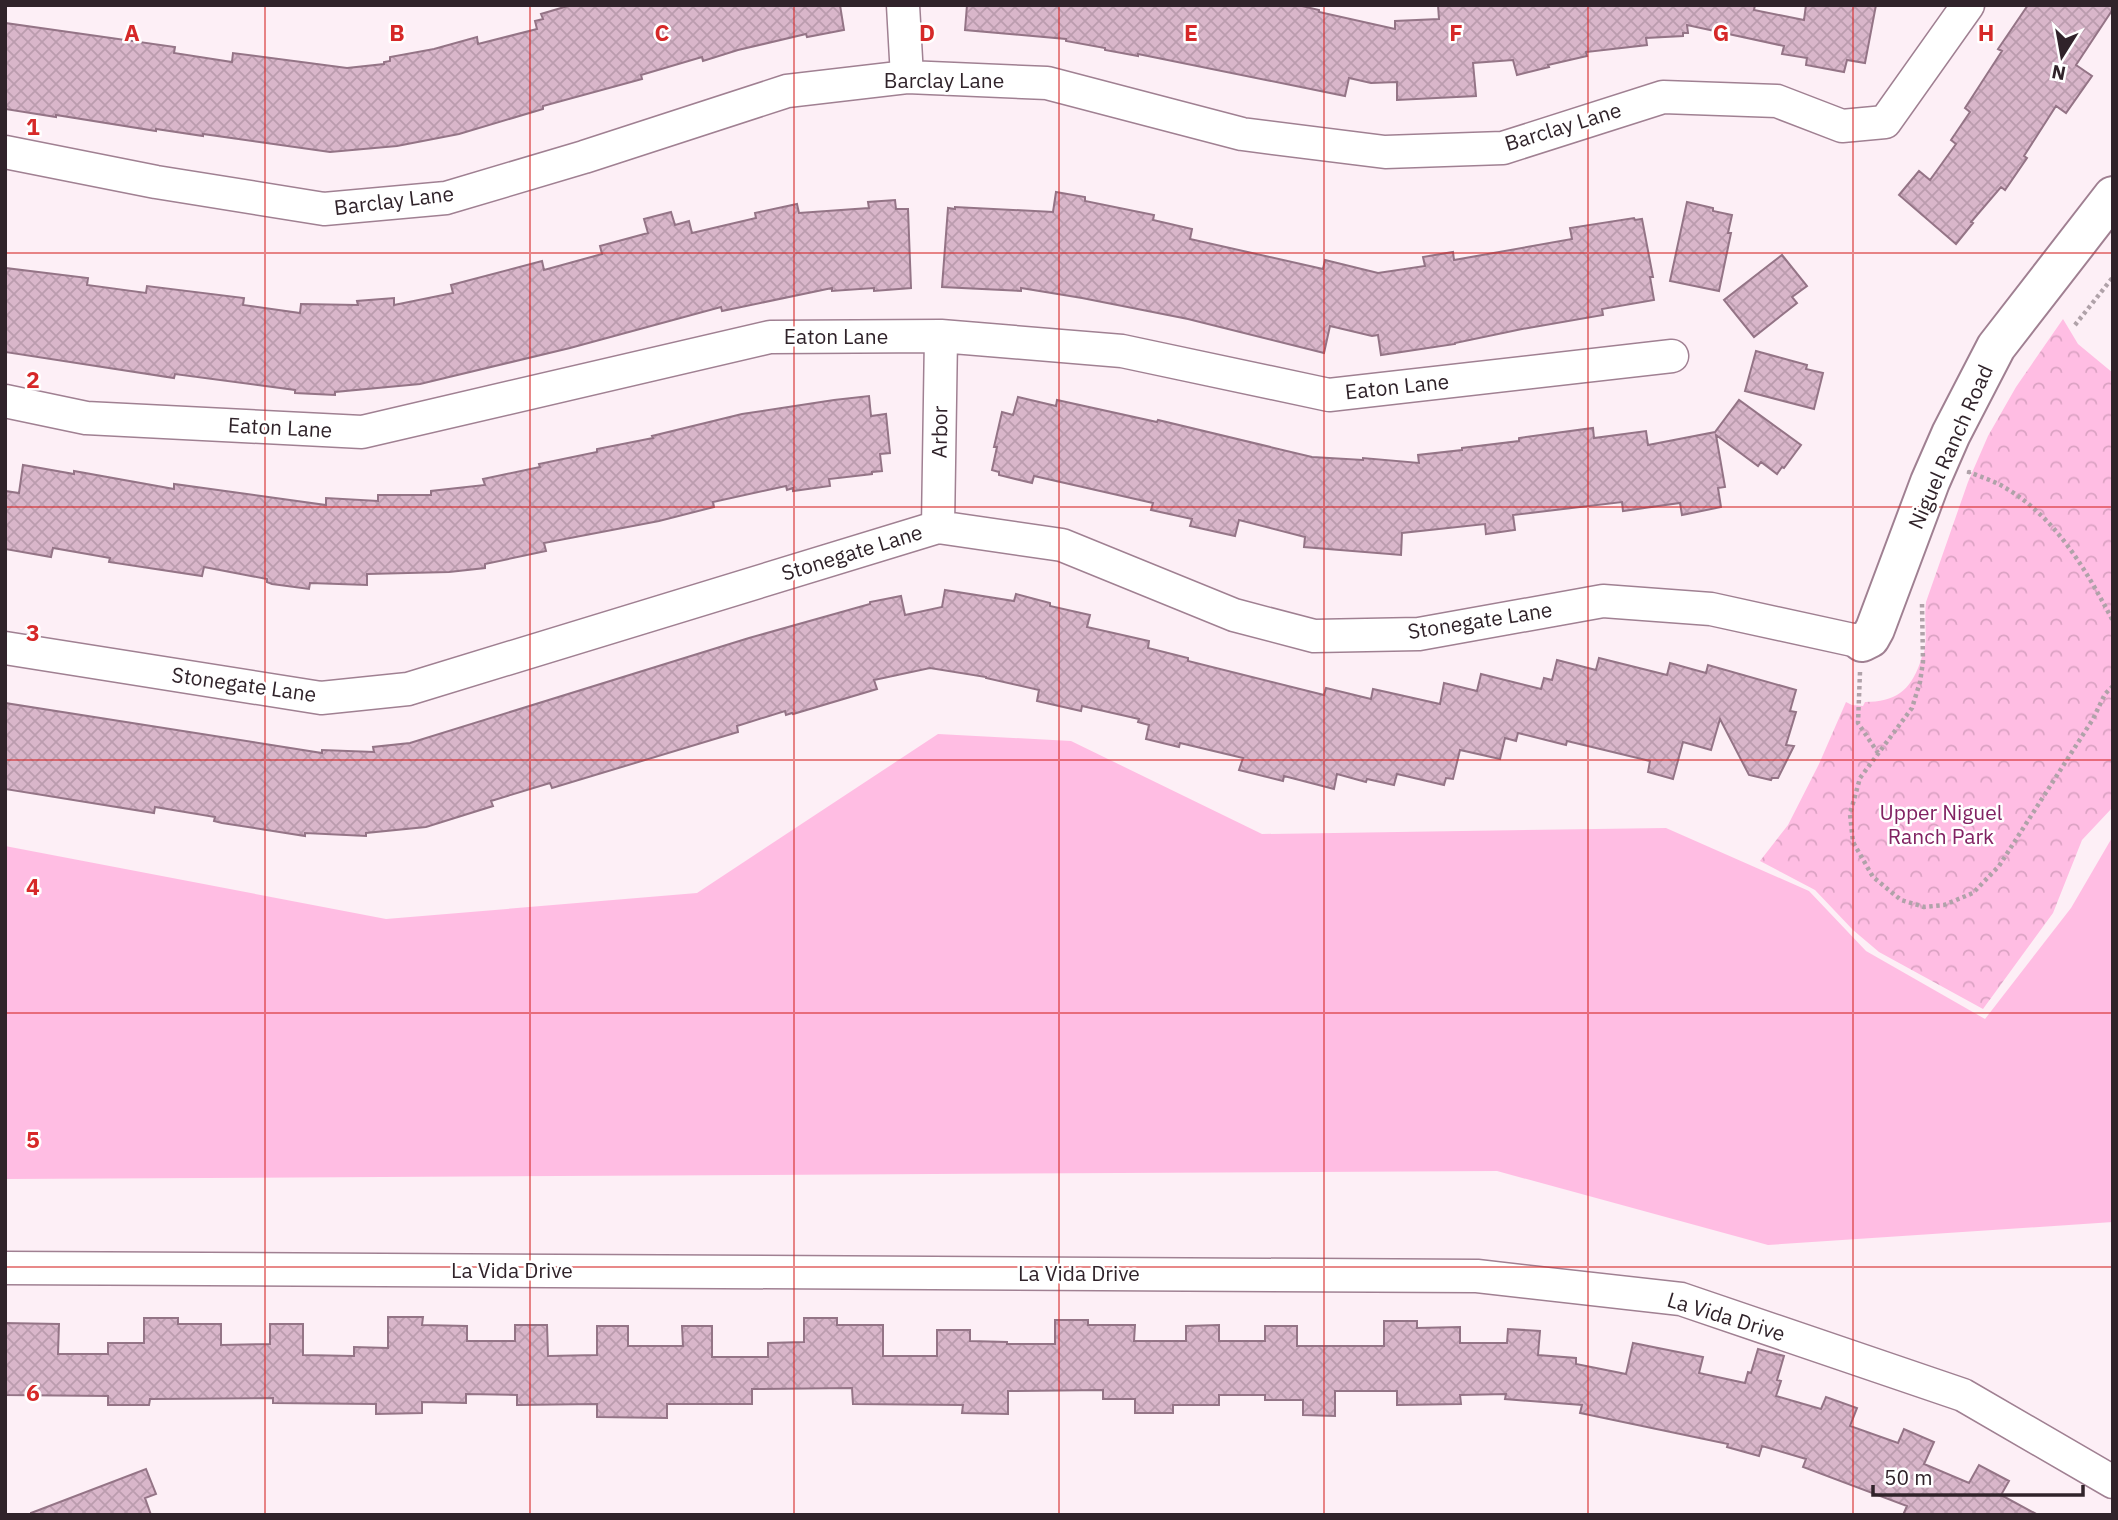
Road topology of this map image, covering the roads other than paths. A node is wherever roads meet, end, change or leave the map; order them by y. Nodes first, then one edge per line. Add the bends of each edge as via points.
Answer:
1 (903, 5) edge
2 (1968, 5) edge
3 (907, 77) junction
4 (5, 152) edge
5 (2113, 196) edge
6 (941, 337) junction
7 (1672, 356) dead end
8 (5, 401) edge
9 (938, 527) junction
10 (1863, 642) joint
11 (5, 648) edge
12 (5, 1268) edge
13 (2113, 1482) edge

1 - 3 street
2 - 3 street, Barclay Lane via 1885,122 1842,125 1777,102 1663,97 1503,148 1385,152 1242,134 1047,83
3 - 4 street, Barclay Lane via 787,91 446,198 324,209 156,183
5 - 10 street, Niguel Ranch Road via 1996,347 1930,482 1875,629
6 - 7 street, Eaton Lane via 1122,351 1329,395
6 - 8 street, Eaton Lane via 770,337 362,432 86,418
6 - 9 street, Arbor
9 - 10 street, Stonegate Lane via 1062,545 1234,615 1314,636 1419,634 1603,601 1711,609
9 - 11 street, Stonegate Lane via 408,689 321,698
12 - 13 street, La Vida Drive via 1478,1276 1681,1299 1963,1395

